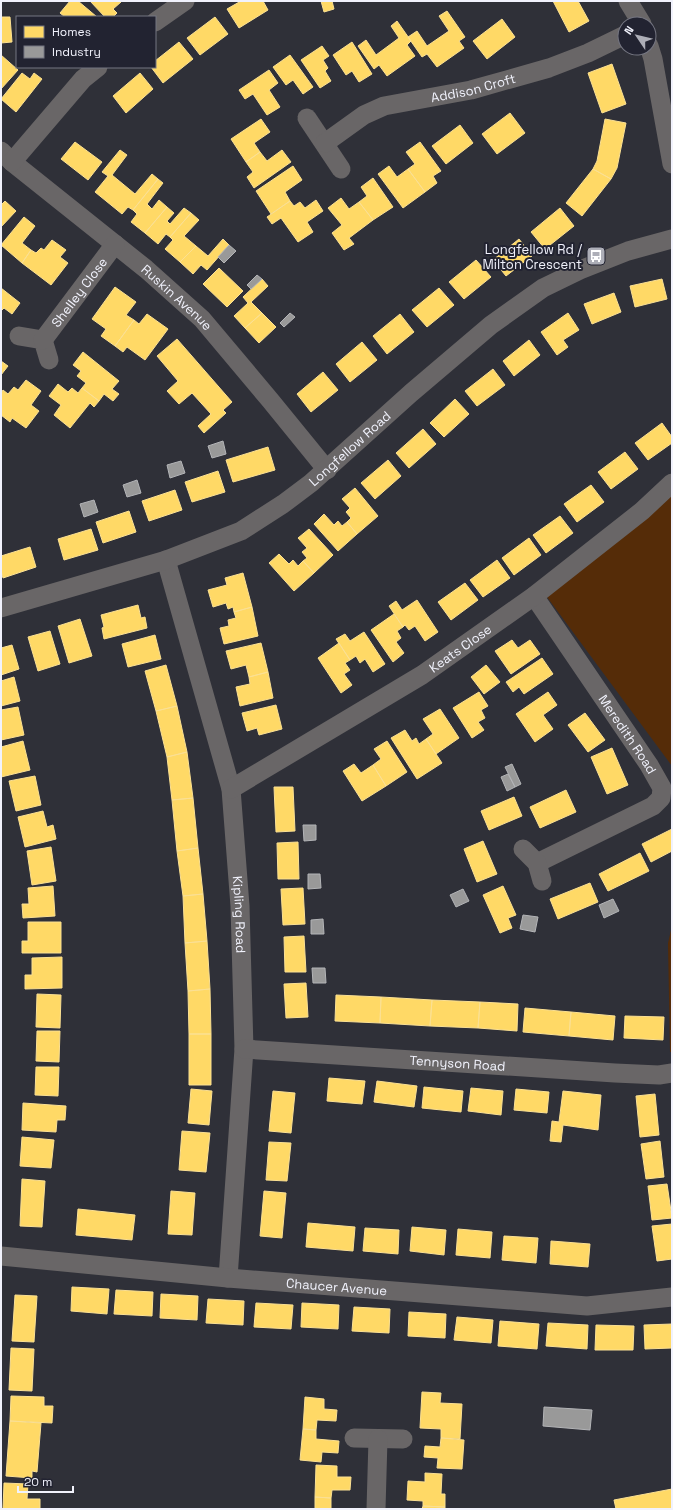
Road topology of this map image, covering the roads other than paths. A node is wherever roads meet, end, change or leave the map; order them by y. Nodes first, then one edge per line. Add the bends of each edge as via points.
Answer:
1 (185, 1) edge
2 (628, 1) edge
3 (637, 16) edge
4 (156, 21) edge
5 (617, 39) edge
6 (652, 56) edge
7 (97, 68) edge
8 (308, 118) dead end
9 (325, 143) junction
10 (7, 156) edge
11 (672, 164) edge
12 (341, 169) dead end
13 (672, 239) edge
14 (115, 244) junction
15 (20, 336) dead end
16 (43, 340) junction
17 (49, 360) dead end
18 (327, 470) junction
19 (672, 483) edge
20 (166, 560) junction
21 (534, 596) junction
22 (1, 608) edge
23 (231, 789) junction
24 (523, 849) dead end
25 (244, 1049) junction
26 (672, 1073) edge
27 (1, 1256) edge
28 (228, 1278) junction
29 (672, 1297) edge
30 (354, 1438) dead end
31 (378, 1439) junction
32 (403, 1439) dead end
33 (376, 1509) edge

1 - 4 street
2 - 3 street
5 - 9 street, Addison Croft via 549,68 471,90 384,106 364,115
6 - 11 street
7 - 10 street
8 - 9 street
9 - 12 street
10 - 14 street, Ruskin Avenue
13 - 18 street, Longfellow Road via 628,251 543,288 486,330 411,393
14 - 16 street, Shelley Close
14 - 18 street, Ruskin Avenue via 202,319
15 - 16 street, Shelley Close
16 - 17 street, Shelley Close
18 - 20 street, Longfellow Road via 283,504 241,531
19 - 21 street, Keats Close via 642,511
20 - 22 street, Longfellow Road
20 - 23 street, Kipling Road
21 - 23 street, Keats Close via 422,675
21 - 24 street, Meredith Road via 662,788 660,798 654,806 540,872
23 - 25 street, Kipling Road via 240,906
25 - 26 street, Tennyson Road via 615,1073
25 - 28 street, Kipling Road
27 - 28 street, Chaucer Avenue
28 - 29 street, Chaucer Avenue via 586,1306
30 - 31 street
31 - 32 street
31 - 33 street

